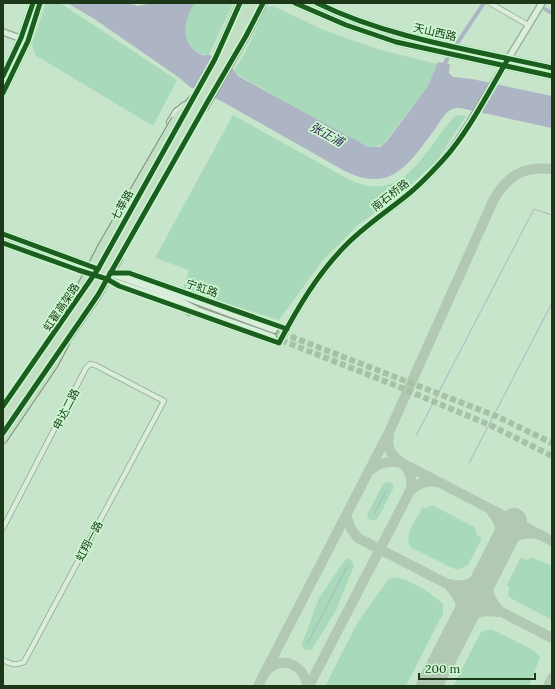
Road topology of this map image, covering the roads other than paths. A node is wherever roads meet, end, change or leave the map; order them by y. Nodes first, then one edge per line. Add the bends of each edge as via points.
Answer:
1 (33, 3) edge
2 (40, 3) edge
3 (240, 3) edge
4 (249, 3) edge
5 (256, 3) edge
6 (263, 3) edge
7 (295, 3) edge
8 (317, 3) edge
9 (490, 3) edge
10 (542, 3) edge
11 (528, 25) junction
12 (3, 32) edge
13 (20, 38) junction
14 (28, 41) junction
15 (508, 59) junction
16 (504, 66) junction
17 (552, 68) edge
18 (3, 76) edge
19 (552, 76) edge
20 (3, 93) edge
21 (195, 96) junction
22 (3, 234) edge
23 (3, 243) edge
24 (90, 266) junction
25 (96, 272) junction
26 (109, 276) junction
27 (166, 297) junction
28 (189, 312) junction
29 (286, 328) junction
30 (58, 330) junction
31 (65, 343) junction
32 (279, 343) joint
33 (164, 401) joint
34 (3, 406) edge
35 (3, 411) edge
36 (3, 424) edge
37 (3, 433) edge
38 (3, 438) edge
39 (3, 528) edge
40 (3, 660) edge

1 - 13 main road
2 - 14 main road
3 - 21 main road, 七莘路, bridge
4 - 30 highway, 虹翟高架路, bridge via 127,224
5 - 36 highway, 虹翟高架路, bridge via 112,262
6 - 26 main road, 七莘路
7 - 16 main road, 天山西路 via 376,36
8 - 15 main road, 天山西路 via 378,28
9 - 11 street
10 - 11 street, 南石桥路
11 - 15 street, 南石桥路
12 - 13 street
13 - 14 street
13 - 18 main road
14 - 20 main road
15 - 16 street, 南石桥路
15 - 17 main road, 天山西路
16 - 19 main road, 天山西路
16 - 29 street, 南石桥路 via 444,159 407,196 358,234 335,256 314,283
21 - 24 main road via 176,112
21 - 25 main road, 七莘路
21 - 30 highway, bridge via 176,119 106,240
22 - 24 main road, 宁虹路
23 - 25 main road, 宁虹路
24 - 25 main road, 宁虹路
25 - 26 main road, 宁虹路
25 - 34 main road, 七莘路
26 - 27 main road, 宁虹路 via 145,292
26 - 27 main road, 宁虹路 via 180,295 274,333 197,310
26 - 28 street, 宁虹路 via 119,286
26 - 29 street, 宁虹路 via 129,273
26 - 31 main road, 七莘路
27 - 28 main road
28 - 32 street, 宁虹路
29 - 32 street, 南石桥路
30 - 35 highway, 虹翟高架路, bridge
31 - 37 main road, 七莘路
31 - 38 highway via 54,364
33 - 39 street, 申达二路 via 90,364
33 - 40 street, 虹翔一路 via 24,662 13,665

